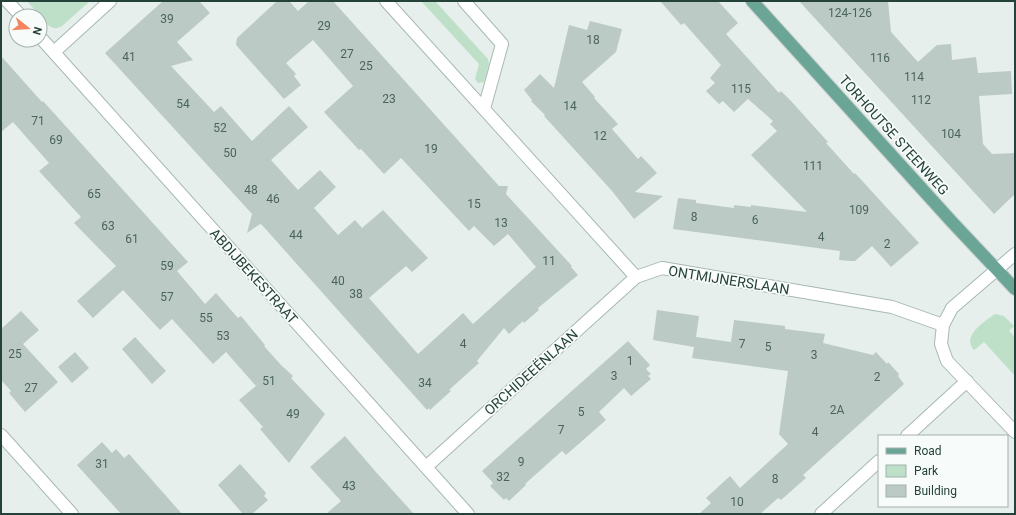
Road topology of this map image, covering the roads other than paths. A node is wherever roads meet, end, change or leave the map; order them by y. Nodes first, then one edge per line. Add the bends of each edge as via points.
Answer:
1 (110, 1) edge
2 (386, 1) edge
3 (464, 1) edge
4 (752, 1) edge
5 (48, 46) edge
6 (54, 52) junction
7 (484, 109) junction
8 (1015, 254) edge
9 (997, 269) junction
10 (636, 277) junction
11 (1015, 289) edge
12 (942, 325) junction
13 (967, 382) junction
14 (1015, 432) edge
15 (1, 435) edge
16 (908, 435) edge
17 (878, 462) edge
18 (426, 467) junction
19 (72, 514) edge
20 (468, 514) edge
21 (821, 514) edge

1 - 6 street
2 - 7 street
3 - 7 street via 502,44
4 - 9 main road, TORHOUTSE STEENWEG
5 - 6 street, ABDIJBEKESTRAAT
6 - 18 street, ABDIJBEKESTRAAT
7 - 10 street
8 - 9 street
9 - 11 main road, TORHOUTSE STEENWEG
9 - 12 street via 952,308
10 - 12 street, ONTMIJNERSLAAN via 662,268 892,307
10 - 18 street, ORCHIDEEËNLAAN
12 - 13 street via 941,344 947,361
13 - 14 street
13 - 16 street
15 - 19 street
17 - 21 street
18 - 20 street, ABDIJBEKESTRAAT

